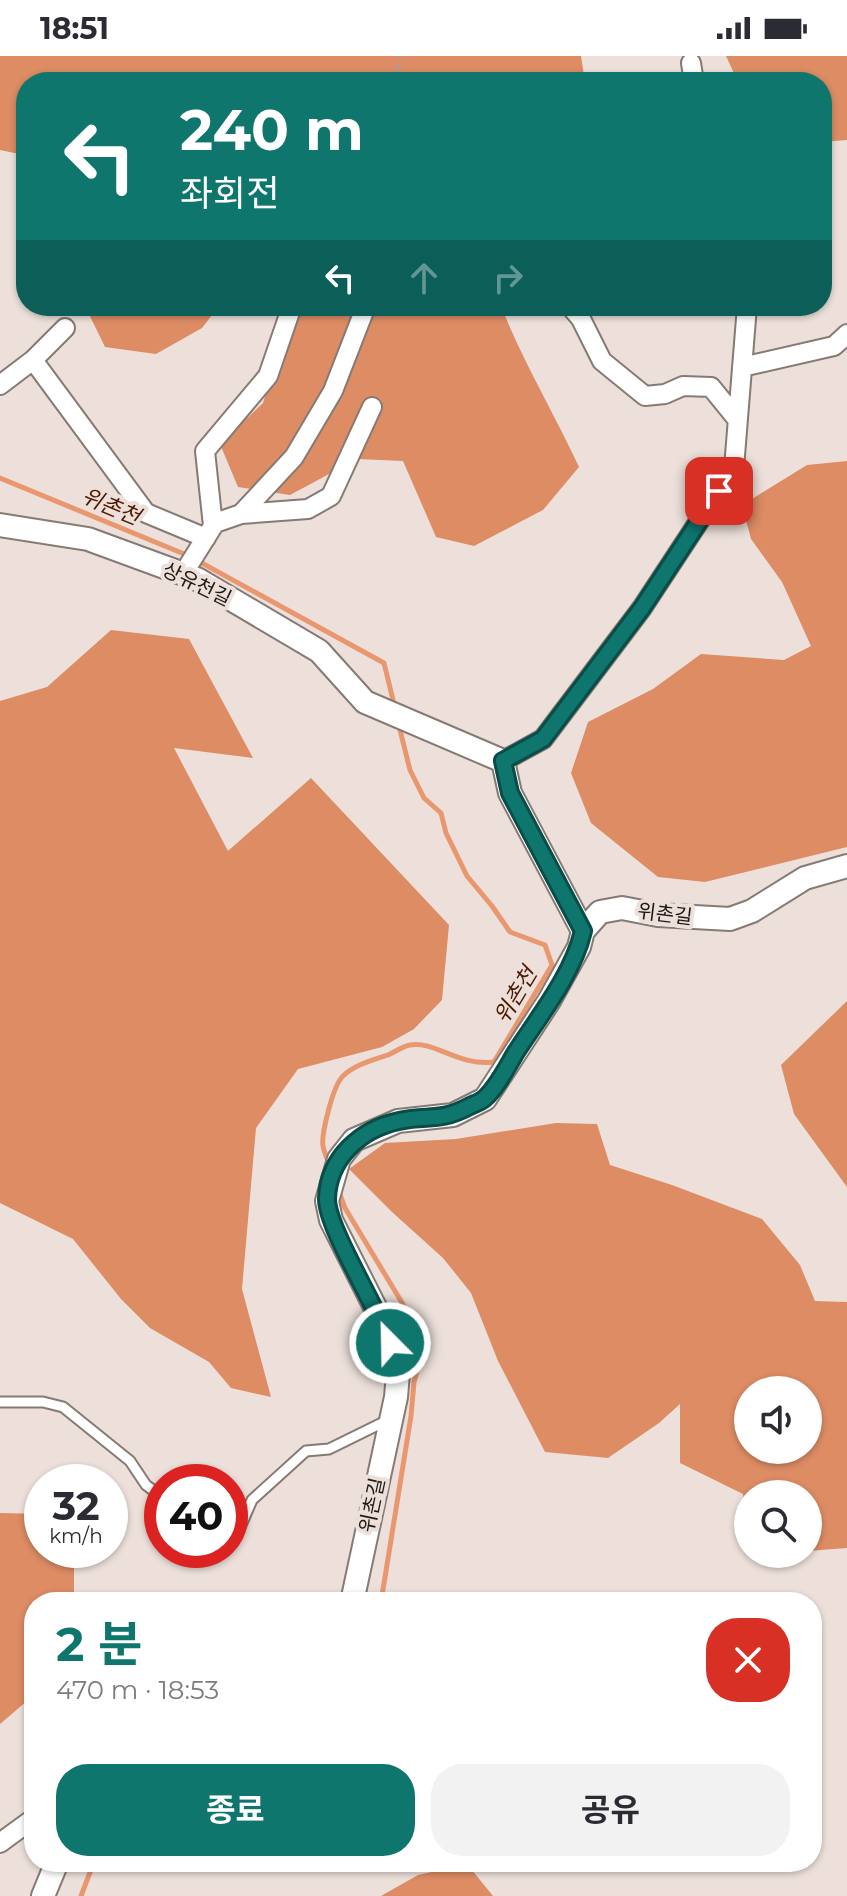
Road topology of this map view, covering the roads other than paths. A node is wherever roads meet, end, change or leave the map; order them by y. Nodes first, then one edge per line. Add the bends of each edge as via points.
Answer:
1 (691, 63) dead end
2 (692, 72) edge
3 (289, 316) edge
4 (362, 316) edge
5 (578, 316) edge
6 (746, 316) edge
7 (65, 328) dead end
8 (847, 334) edge
9 (33, 360) junction
10 (742, 367) junction
11 (0, 385) edge
12 (372, 407) dead end
13 (737, 419) junction
14 (241, 514) junction
15 (0, 525) edge
16 (206, 538) junction
17 (185, 570) junction
18 (503, 761) junction
19 (847, 866) edge
20 (583, 931) junction
21 (0, 1402) edge
22 (390, 1419) junction
23 (144, 1482) edge
24 (248, 1509) edge
25 (354, 1592) edge
26 (24, 1825) edge
27 (0, 1843) edge
28 (53, 1872) edge
29 (43, 1896) edge

1 - 2 street
3 - 16 street via 268,376 205,451
4 - 14 street via 333,391 294,457
5 - 13 street via 602,361 645,396 683,386 711,387
6 - 10 street
7 - 9 street
8 - 10 street via 834,346
9 - 11 street
9 - 16 street via 146,513
10 - 13 street
12 - 14 street via 331,496 308,509
13 - 18 street via 734,468 642,608 543,739
14 - 16 street
15 - 17 street, 상유천길 via 88,539
16 - 17 street
17 - 18 street, 상유천길 via 319,651 365,702
18 - 20 street via 510,793
19 - 20 street, 위촌길 via 805,878 730,919 622,908 600,912
20 - 22 street, 위촌길 via 549,1001 485,1099 439,1119 398,1121 354,1140 339,1159 327,1201 395,1358 397,1385
21 - 23 lane via 63,1407 130,1461
22 - 24 lane via 329,1449 306,1451
22 - 25 street, 위촌길
26 - 27 street
28 - 29 street

